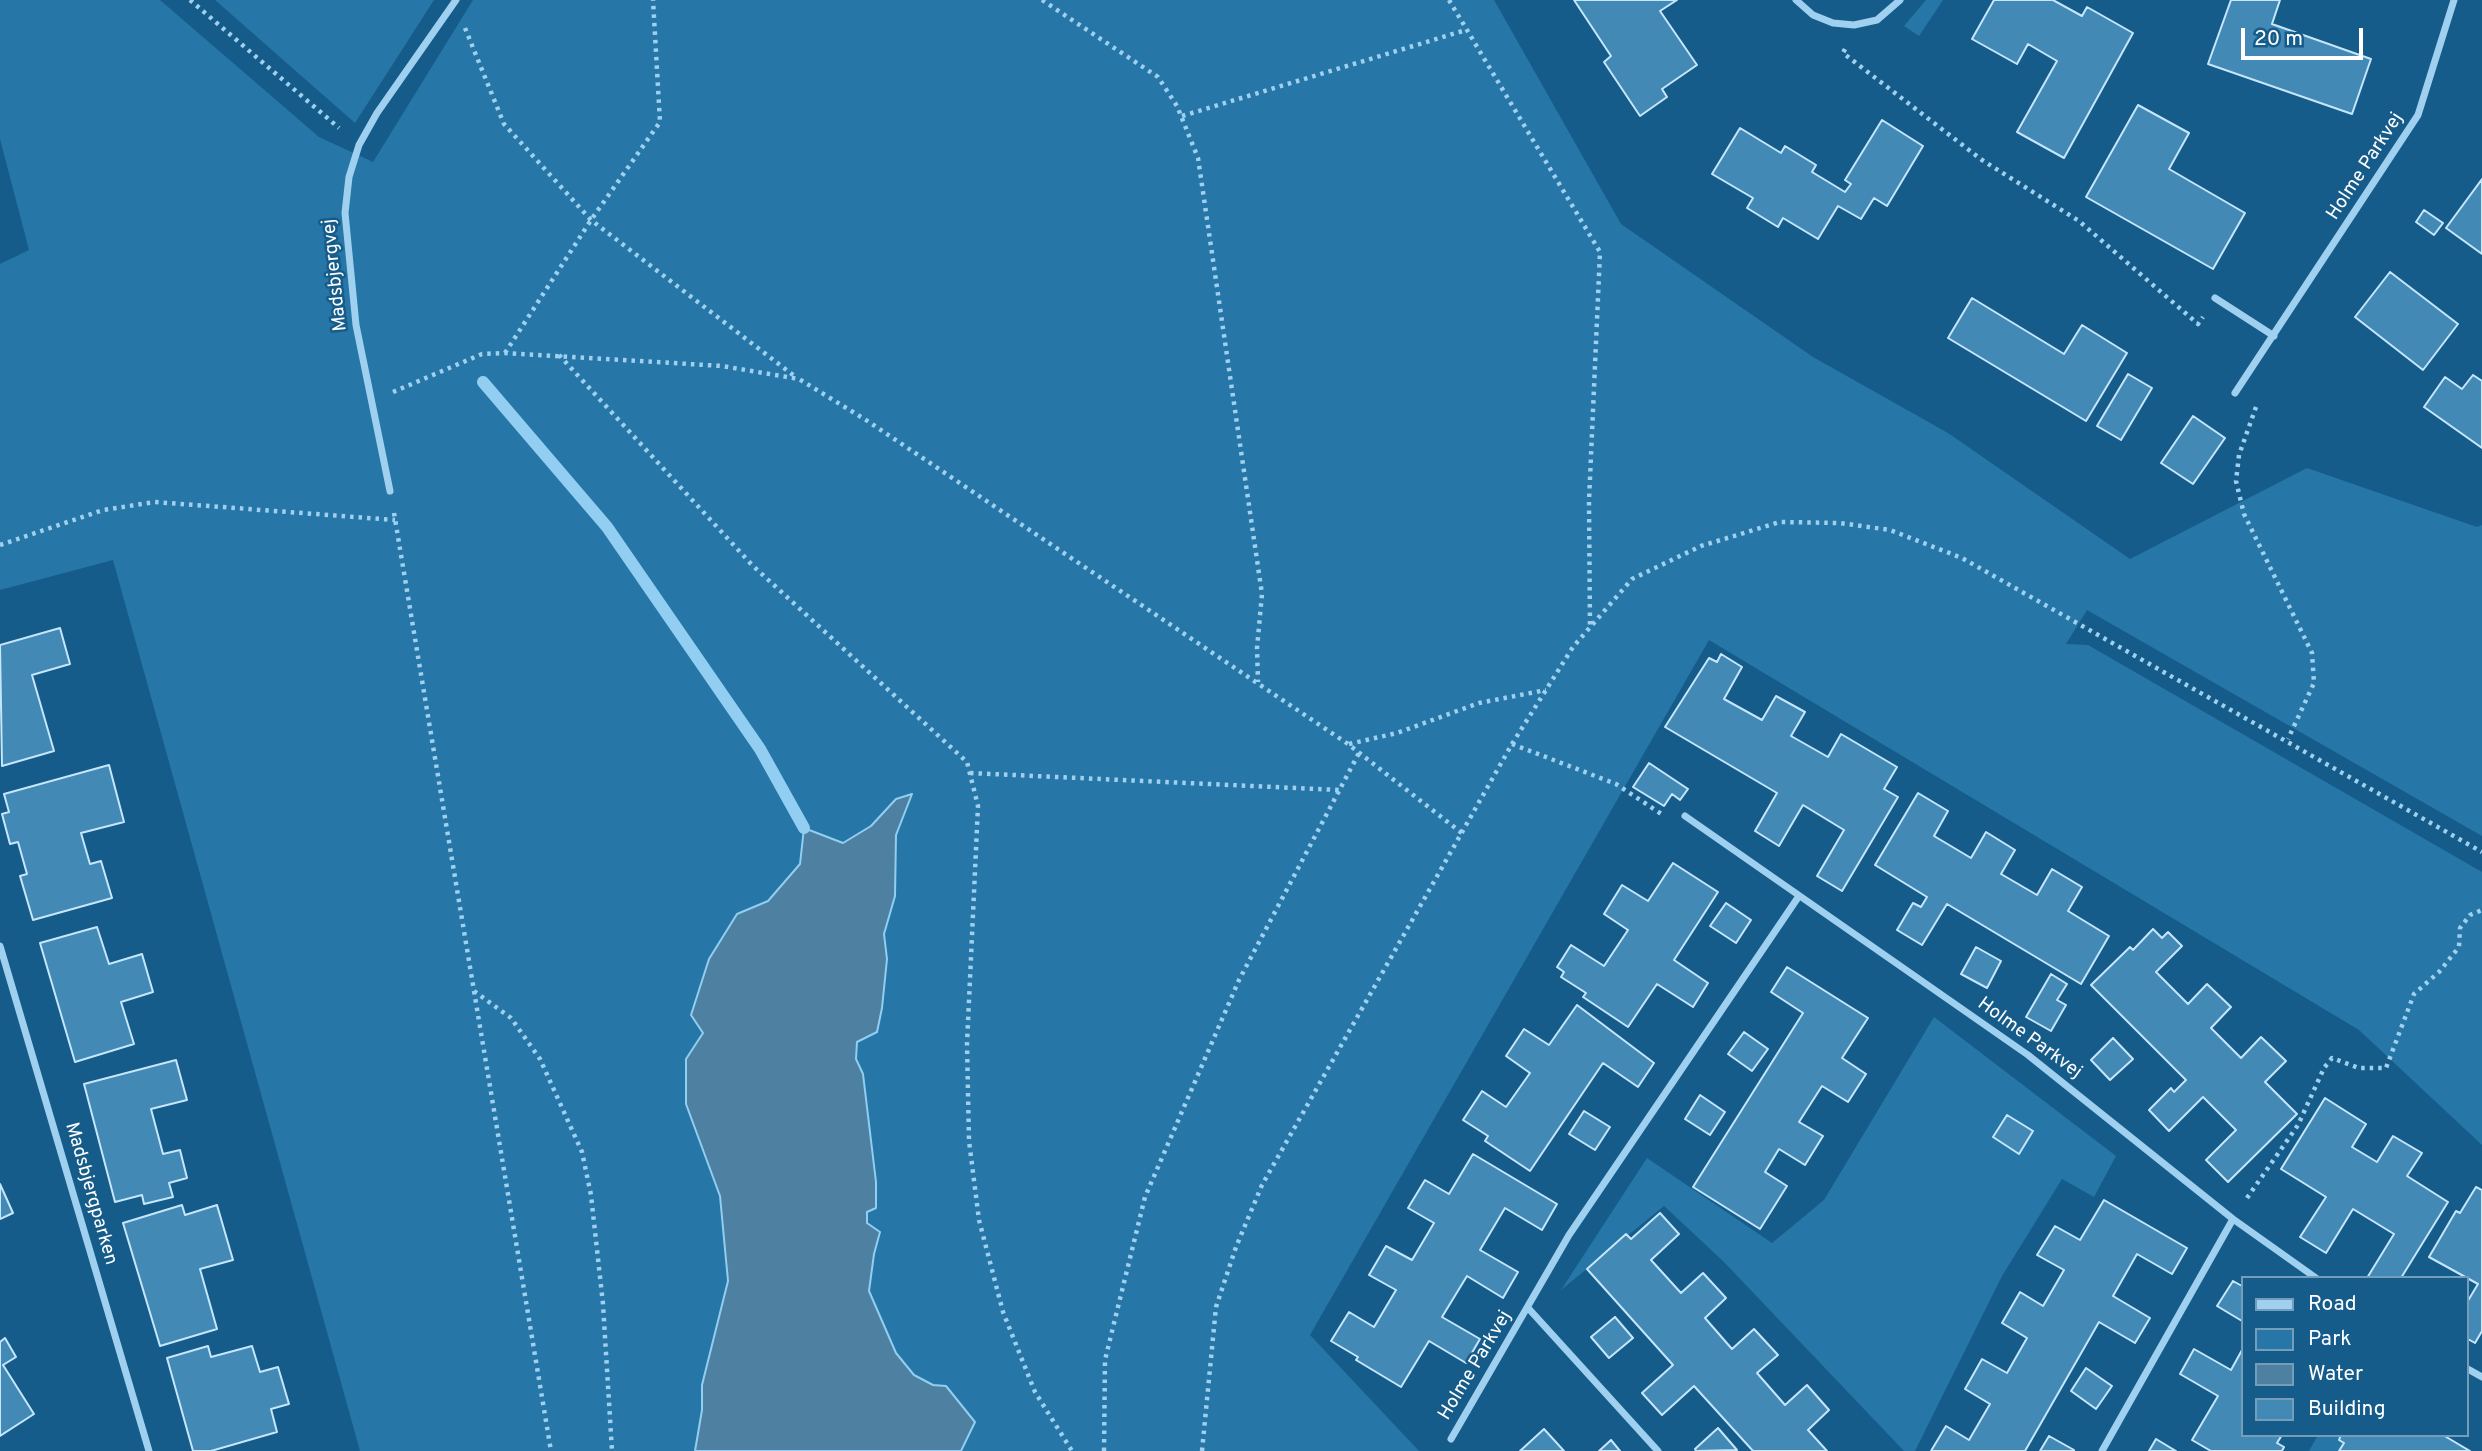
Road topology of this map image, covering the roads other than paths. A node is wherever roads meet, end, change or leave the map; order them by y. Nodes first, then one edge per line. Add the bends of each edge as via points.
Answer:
1 (1796, 0) edge
2 (1900, 0) edge
3 (2454, 0) edge
4 (455, 1) edge
5 (2216, 298) road end
6 (2274, 336) junction
7 (2235, 393) road end
8 (390, 491) road end
9 (1685, 816) road end
10 (1799, 896) junction
11 (0, 946) edge
12 (2233, 1219) junction
13 (2313, 1276) edge
14 (1528, 1309) junction
15 (1451, 1439) dead end
16 (149, 1451) edge
17 (1658, 1451) edge
18 (2102, 1451) edge

1 - 2 street via 1813,15 1854,25 1877,20
3 - 6 street, Holme Parkvej via 2418,116
4 - 8 street, Madsbjergvej via 377,113 359,145 349,177 345,213 356,325
5 - 6 street
6 - 7 street, Holme Parkvej
9 - 10 street, Holme Parkvej
10 - 12 street, Holme Parkvej via 2028,1055
10 - 14 street, Holme Parkvej via 1569,1235
11 - 16 street, Madsbjergparken
12 - 13 street, Holme Parkvej
12 - 18 street
14 - 15 street, Holme Parkvej
14 - 17 street, Holme Parkvej

